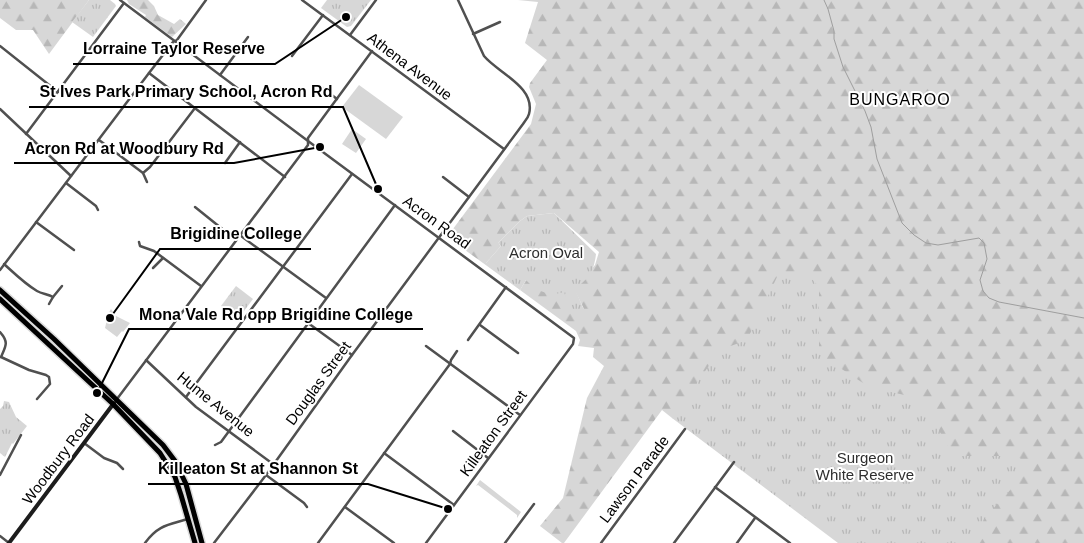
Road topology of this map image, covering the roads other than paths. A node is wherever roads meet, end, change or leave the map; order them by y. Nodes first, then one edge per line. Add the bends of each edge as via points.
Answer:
1 (120, 0) edge
2 (206, 0) edge
3 (302, 0) edge
4 (376, 0) edge
5 (458, 0) edge
6 (124, 3) junction
7 (323, 15) junction
8 (500, 22) dead end
9 (474, 34) junction
10 (350, 35) junction
11 (248, 37) dead end
12 (175, 41) junction
13 (0, 46) edge
14 (372, 51) junction
15 (292, 56) dead end
16 (149, 73) junction
17 (220, 75) junction
18 (320, 86) dead end
19 (58, 92) junction
20 (336, 99) junction
21 (195, 108) junction
22 (0, 109) edge
23 (26, 134) junction
24 (99, 140) junction
25 (240, 142) junction
26 (308, 142) junction
27 (505, 149) junction
28 (225, 163) dead end
29 (143, 173) junction
30 (352, 174) junction
31 (71, 176) junction
32 (285, 177) junction
33 (443, 178) dead end
34 (147, 182) dead end
35 (66, 183) junction
36 (469, 197) junction
37 (395, 205) junction
38 (195, 207) dead end
39 (98, 210) dead end
40 (36, 222) junction
41 (240, 235) junction
42 (439, 238) junction
43 (236, 240) junction
44 (139, 242) dead end
45 (74, 250) dead end
46 (163, 258) junction
47 (4, 264) junction
48 (282, 266) junction
49 (153, 268) dead end
50 (0, 270) edge
51 (62, 286) dead end
52 (201, 286) junction
53 (506, 287) junction
54 (0, 290) edge
55 (53, 297) junction
56 (326, 298) junction
57 (0, 299) edge
58 (49, 304) dead end
59 (308, 323) junction
60 (480, 324) junction
61 (0, 332) edge
62 (572, 336) joint
63 (468, 340) dead end
64 (426, 346) dead end
65 (457, 351) dead end
66 (518, 353) dead end
67 (352, 355) junction
68 (1, 357) edge
69 (146, 360) junction
70 (450, 364) junction
71 (186, 398) junction
72 (37, 399) dead end
73 (117, 399) junction
74 (113, 404) junction
75 (520, 416) junction
76 (685, 429) dead end
77 (229, 431) junction
78 (453, 431) dead end
79 (21, 435) dead end
80 (84, 443) junction
81 (215, 445) dead end
82 (384, 453) junction
83 (488, 458) junction
84 (734, 462) dead end
85 (273, 464) junction
86 (123, 469) dead end
87 (0, 475) edge
88 (266, 475) junction
89 (715, 488) junction
90 (454, 504) junction
91 (534, 504) dead end
92 (306, 507) dead end
93 (345, 507) junction
94 (755, 518) junction
95 (188, 519) junction
96 (0, 536) edge
97 (10, 543) edge
98 (145, 543) edge
99 (195, 543) edge
100 (202, 543) edge
101 (214, 543) edge
102 (318, 543) edge
103 (394, 543) edge
104 (426, 543) edge
105 (505, 543) edge
106 (601, 543) edge
107 (674, 543) edge
108 (737, 543) edge
109 (790, 543) edge

1 - 6 street, Acron Road
2 - 12 street
3 - 7 street, Athena Avenue
4 - 10 street
5 - 9 street
6 - 12 street, Acron Road
6 - 19 street
7 - 10 street, Athena Avenue
7 - 15 street
8 - 9 street
9 - 27 street, Douglas Street via 490,63 528,96 529,115
10 - 14 street, Athena Avenue
11 - 17 street
12 - 16 street
12 - 17 street, Acron Road
13 - 19 street
14 - 20 street, Woodbury Road
14 - 27 street, Athena Avenue
16 - 21 street
16 - 24 street
17 - 26 street, Acron Road
18 - 20 street
19 - 23 street
20 - 26 street, Woodbury Road
21 - 25 street
21 - 29 street
22 - 23 street
23 - 31 street
24 - 29 street
24 - 31 street
25 - 28 street
25 - 32 street
26 - 30 street, Acron Road
26 - 32 street, Woodbury Road
27 - 36 street, Douglas Street
29 - 34 street
30 - 37 street, Acron Road
30 - 48 street
31 - 35 street
32 - 41 street, Woodbury Road
33 - 36 street
35 - 39 street
35 - 40 street
36 - 42 street, Douglas Street
37 - 42 street, Acron Road
37 - 56 street
38 - 43 street
40 - 45 street
40 - 47 street
41 - 43 street, Woodbury Road
41 - 48 street
42 - 53 street, Acron Road
42 - 67 street, Douglas Street
43 - 52 street, Woodbury Road
44 - 46 street via 140,246
46 - 49 street
46 - 52 street
47 - 50 street
47 - 55 street via 39,293
48 - 56 street
48 - 71 street
51 - 55 street
52 - 69 street, Woodbury Road
53 - 60 street
53 - 62 street, Acron Road
54 - 73 highway
55 - 58 street
56 - 59 street
57 - 74 highway
59 - 67 street
59 - 77 street
60 - 63 street
60 - 66 street
61 - 68 street via 6,342
62 - 75 street, Killeaton Street via 573,344
64 - 70 street
65 - 70 street
67 - 85 street, Douglas Street
68 - 72 street via 49,377 50,384
69 - 71 street, Hume Avenue
69 - 73 street, Woodbury Road
70 - 75 street
70 - 82 street
71 - 77 street, Hume Avenue
73 - 74 street, Woodbury Road
73 - 100 highway via 158,439 175,461 186,484
74 - 80 street, Woodbury Road
74 - 95 highway via 160,453 175,477
75 - 83 street, Killeaton Street
76 - 106 street, Lawson Parade
77 - 81 street
77 - 85 street, Hume Avenue
78 - 83 street
79 - 87 street
80 - 86 street
80 - 97 street, Woodbury Road
82 - 90 street
82 - 93 street
83 - 90 street, Killeaton Street
84 - 89 street
85 - 88 street, Douglas Street
88 - 92 street
88 - 101 street, Douglas Street
89 - 94 street
89 - 107 street
90 - 104 street, Killeaton Street
91 - 105 street
93 - 102 street
93 - 103 street
94 - 108 street
94 - 109 street
95 - 98 street via 158,529
95 - 99 highway
96 - 97 street

